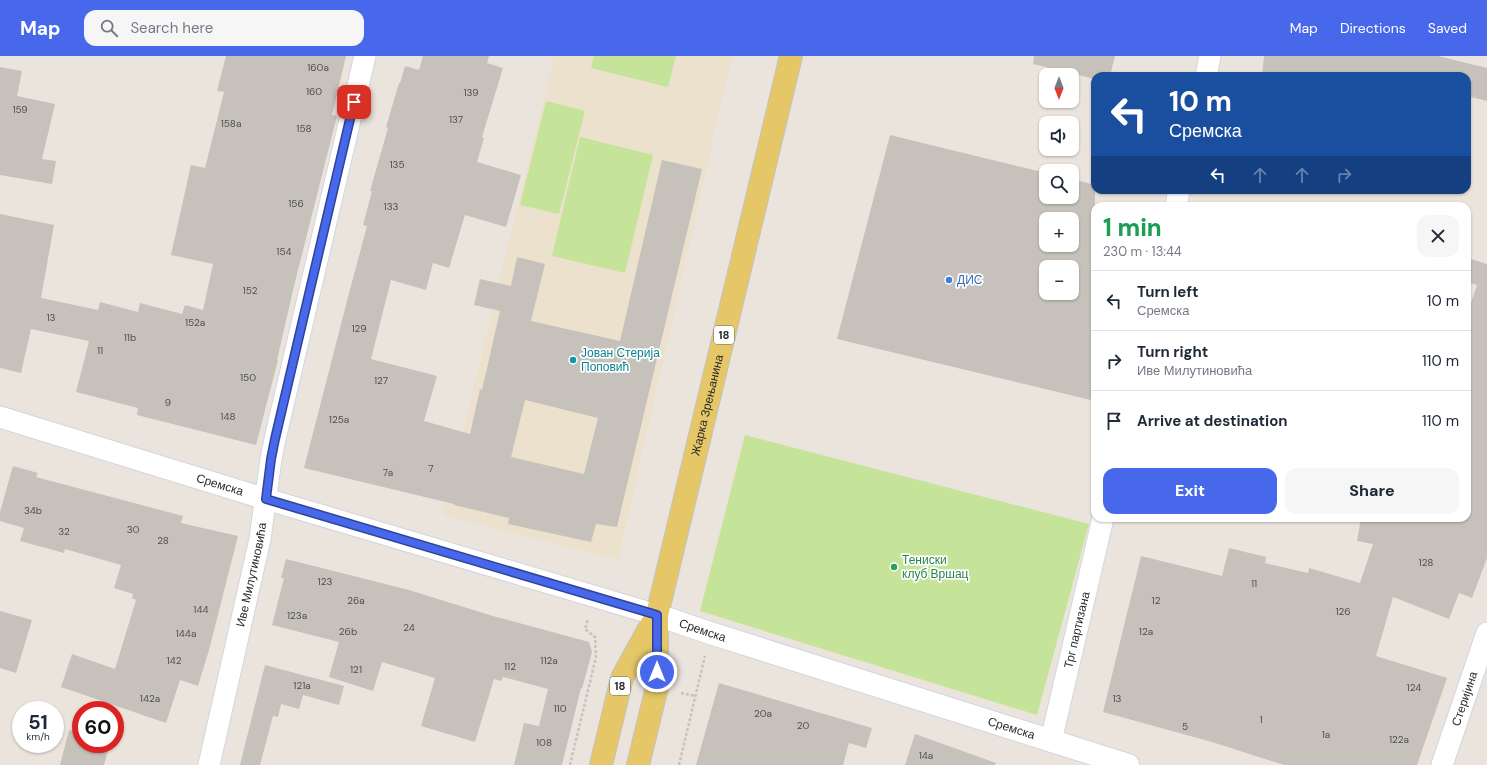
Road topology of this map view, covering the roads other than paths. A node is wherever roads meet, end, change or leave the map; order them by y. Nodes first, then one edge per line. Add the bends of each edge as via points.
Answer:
1 (365, 56) edge
2 (791, 56) edge
3 (1210, 56) edge
4 (1207, 72) edge
5 (0, 417) edge
6 (266, 499) junction
7 (1102, 522) edge
8 (657, 615) junction
9 (1487, 633) edge
10 (1051, 741) junction
11 (209, 765) edge
12 (600, 765) edge
13 (638, 765) edge
14 (1128, 765) edge
15 (1442, 765) edge

1 - 6 street, Иве Милутиновића via 275,439
2 - 8 main road, Жарка Зрењанина / 18
3 - 4 street
5 - 6 street, Сремска
6 - 8 street, Сремска
6 - 11 street, Иве Милутиновића via 260,540
7 - 10 street, Трг партизана
8 - 10 street, Сремска
8 - 12 main road, Жарка Зрењанина / 18 via 622,678
8 - 13 main road, Жарка Зрењанина / 18 via 657,687
9 - 15 street, Стеријина
10 - 14 street, Сремска

